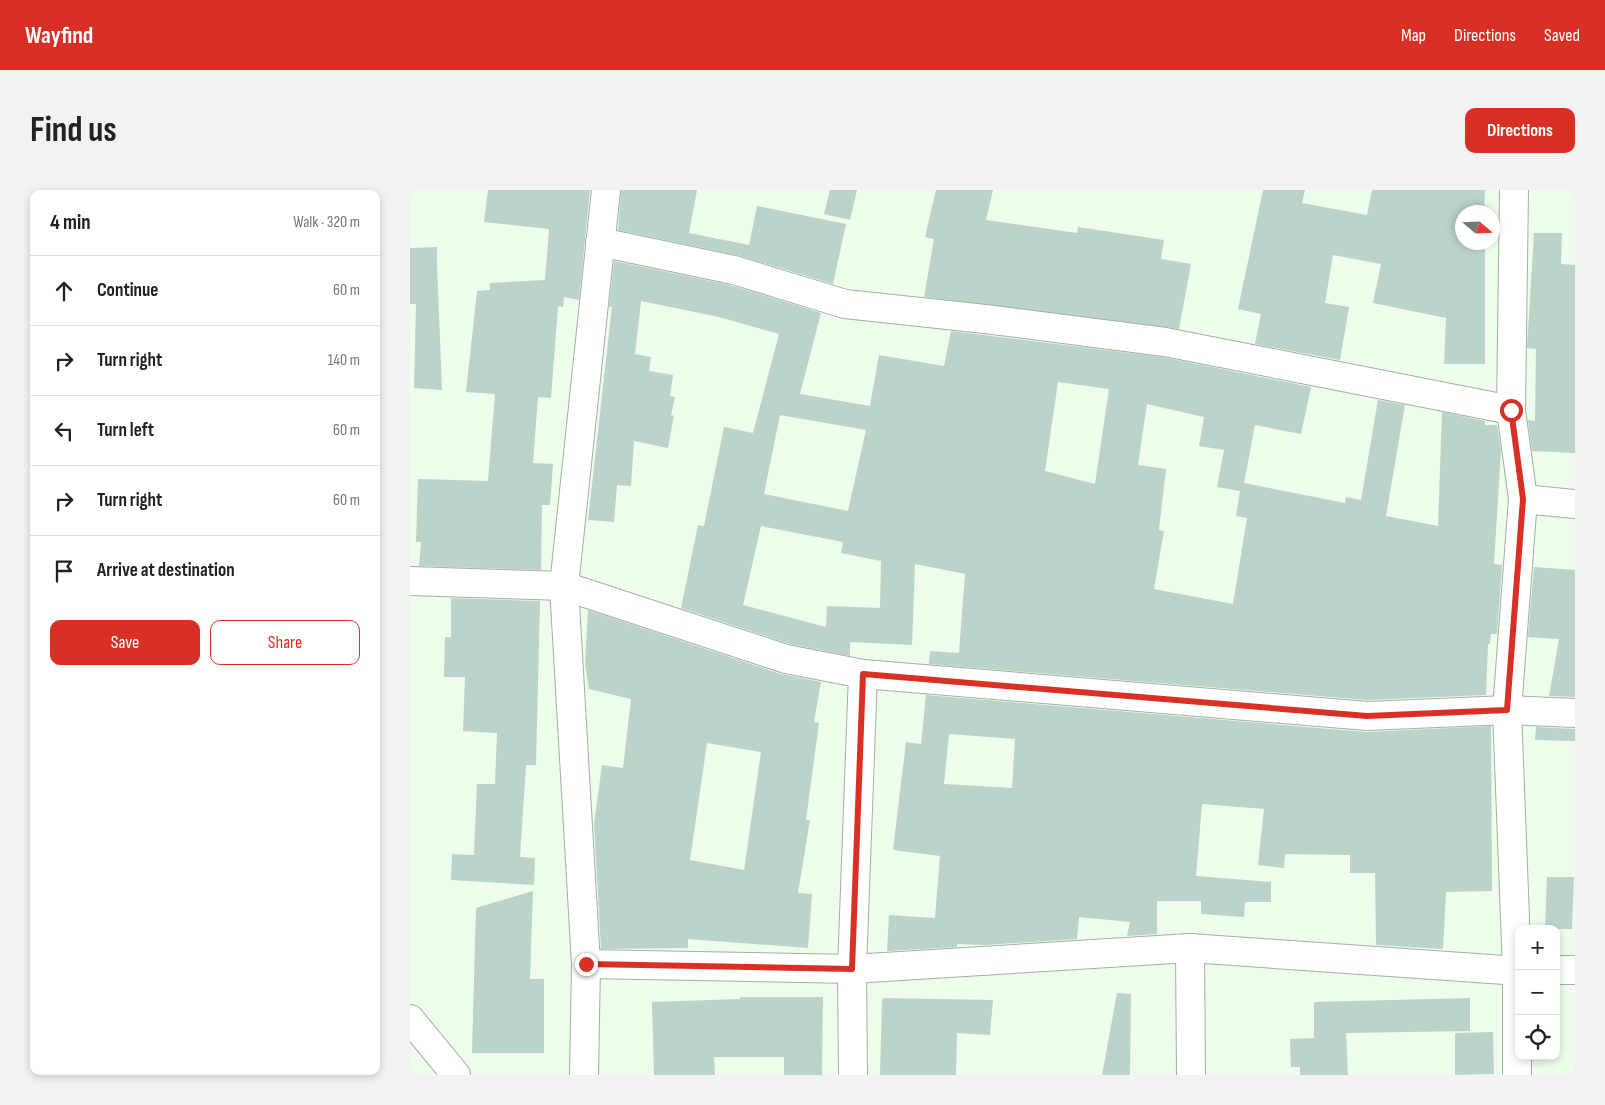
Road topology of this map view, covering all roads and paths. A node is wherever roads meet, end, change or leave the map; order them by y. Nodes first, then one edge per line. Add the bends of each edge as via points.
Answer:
1 (606, 190) edge
2 (1514, 190) edge
3 (600, 242) junction
4 (1511, 410) junction
5 (1523, 499) junction
6 (1575, 504) edge
7 (410, 581) edge
8 (564, 586) junction
9 (863, 674) junction
10 (1507, 710) junction
11 (1575, 713) edge
12 (1190, 948) junction
13 (586, 964) junction
14 (852, 969) junction
15 (1518, 970) edge
16 (1560, 970) edge
17 (1575, 970) edge
18 (1515, 971) edge
19 (1518, 1015) edge
20 (410, 1019) edge
21 (456, 1075) edge
22 (584, 1075) edge
23 (853, 1075) edge
24 (1190, 1075) edge
25 (1517, 1075) edge

1 - 3 street
2 - 4 street
3 - 4 street via 734,270 845,304 1164,342
3 - 8 street
4 - 5 street
5 - 6 street
5 - 10 street
7 - 8 street
8 - 9 street via 786,659
8 - 13 street
9 - 10 street via 1367,716
9 - 14 street
10 - 11 street
10 - 15 street
12 - 14 street
12 - 18 street
12 - 24 street
13 - 14 street
13 - 22 street
14 - 23 street
16 - 17 street
19 - 25 street
20 - 21 street

